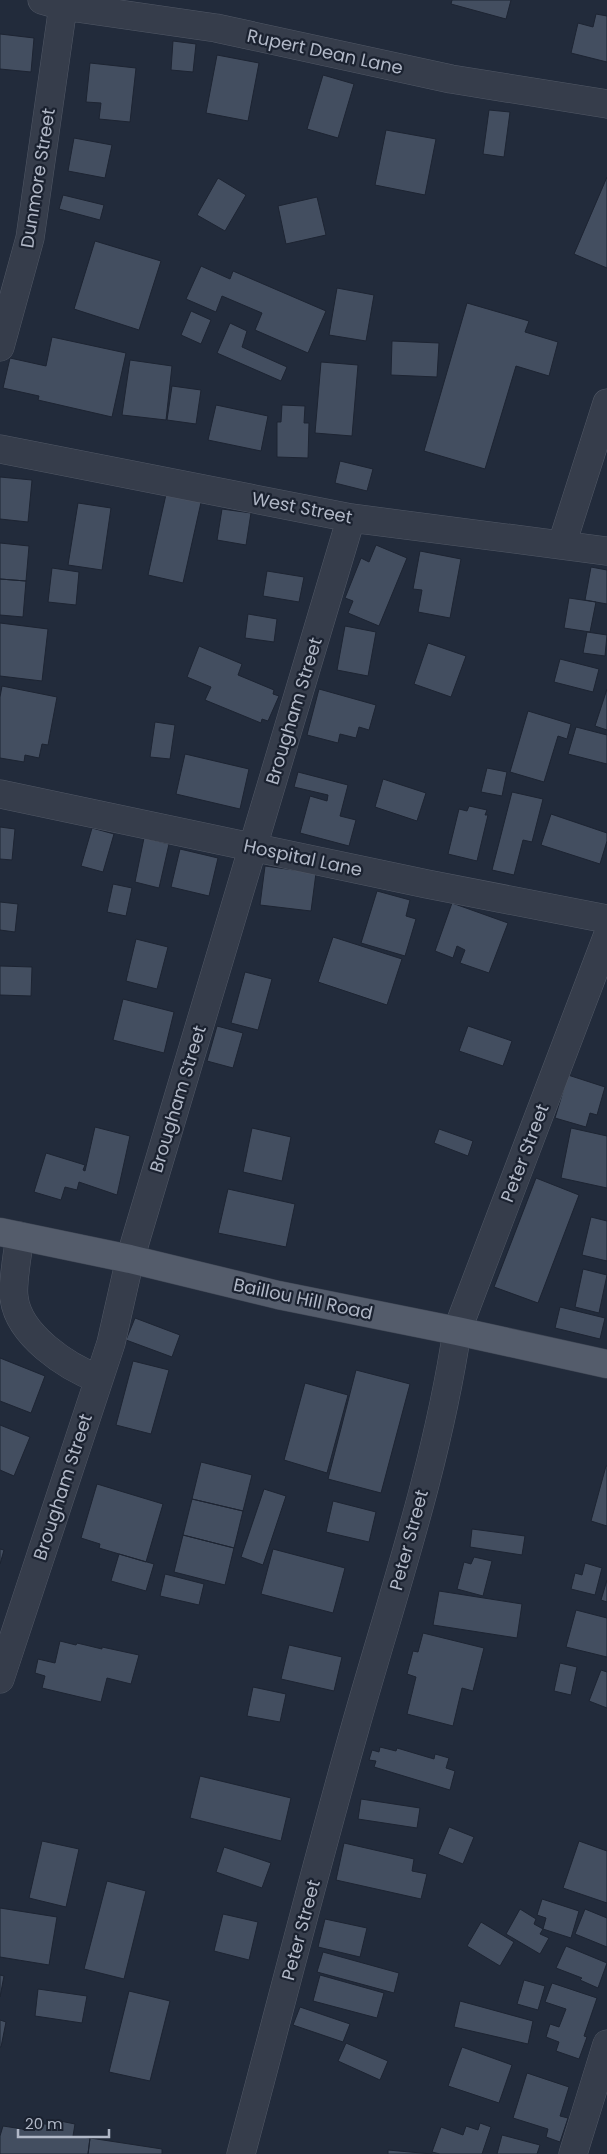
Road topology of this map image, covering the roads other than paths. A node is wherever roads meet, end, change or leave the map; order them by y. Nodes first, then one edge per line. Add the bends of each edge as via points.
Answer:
1 (53, 3) edge
2 (607, 104) edge
3 (0, 347) edge
4 (607, 403) edge
5 (0, 449) edge
6 (352, 518) junction
7 (562, 544) junction
8 (607, 551) edge
9 (0, 794) edge
10 (253, 847) junction
11 (607, 918) edge
12 (607, 937) edge
13 (10, 1234) edge
14 (130, 1259) junction
15 (457, 1331) junction
16 (607, 1364) edge
17 (99, 1379) junction
18 (0, 1679) edge
19 (607, 2044) edge
20 (241, 2154) edge
21 (573, 2154) edge

1 - 2 street, Rupert Dean Lane via 216,28 451,79
1 - 3 street, Dunmore Street via 30,238
4 - 7 street
5 - 6 street, West Street
6 - 7 street, West Street
6 - 10 street, Brougham Street
7 - 8 street, West Street
9 - 10 street, Hospital Lane
10 - 11 street, Hospital Lane
10 - 14 street, Brougham Street
12 - 15 street, Peter Street
13 - 14 main road, Baillou Hill Road
13 - 17 street via 14,1297 30,1331 66,1364
14 - 15 main road, Baillou Hill Road via 278,1295
14 - 17 street, Brougham Street via 111,1343
15 - 16 main road, Baillou Hill Road
15 - 20 street, Peter Street via 451,1374 413,1530 354,1730
17 - 18 street, Brougham Street
19 - 21 street

